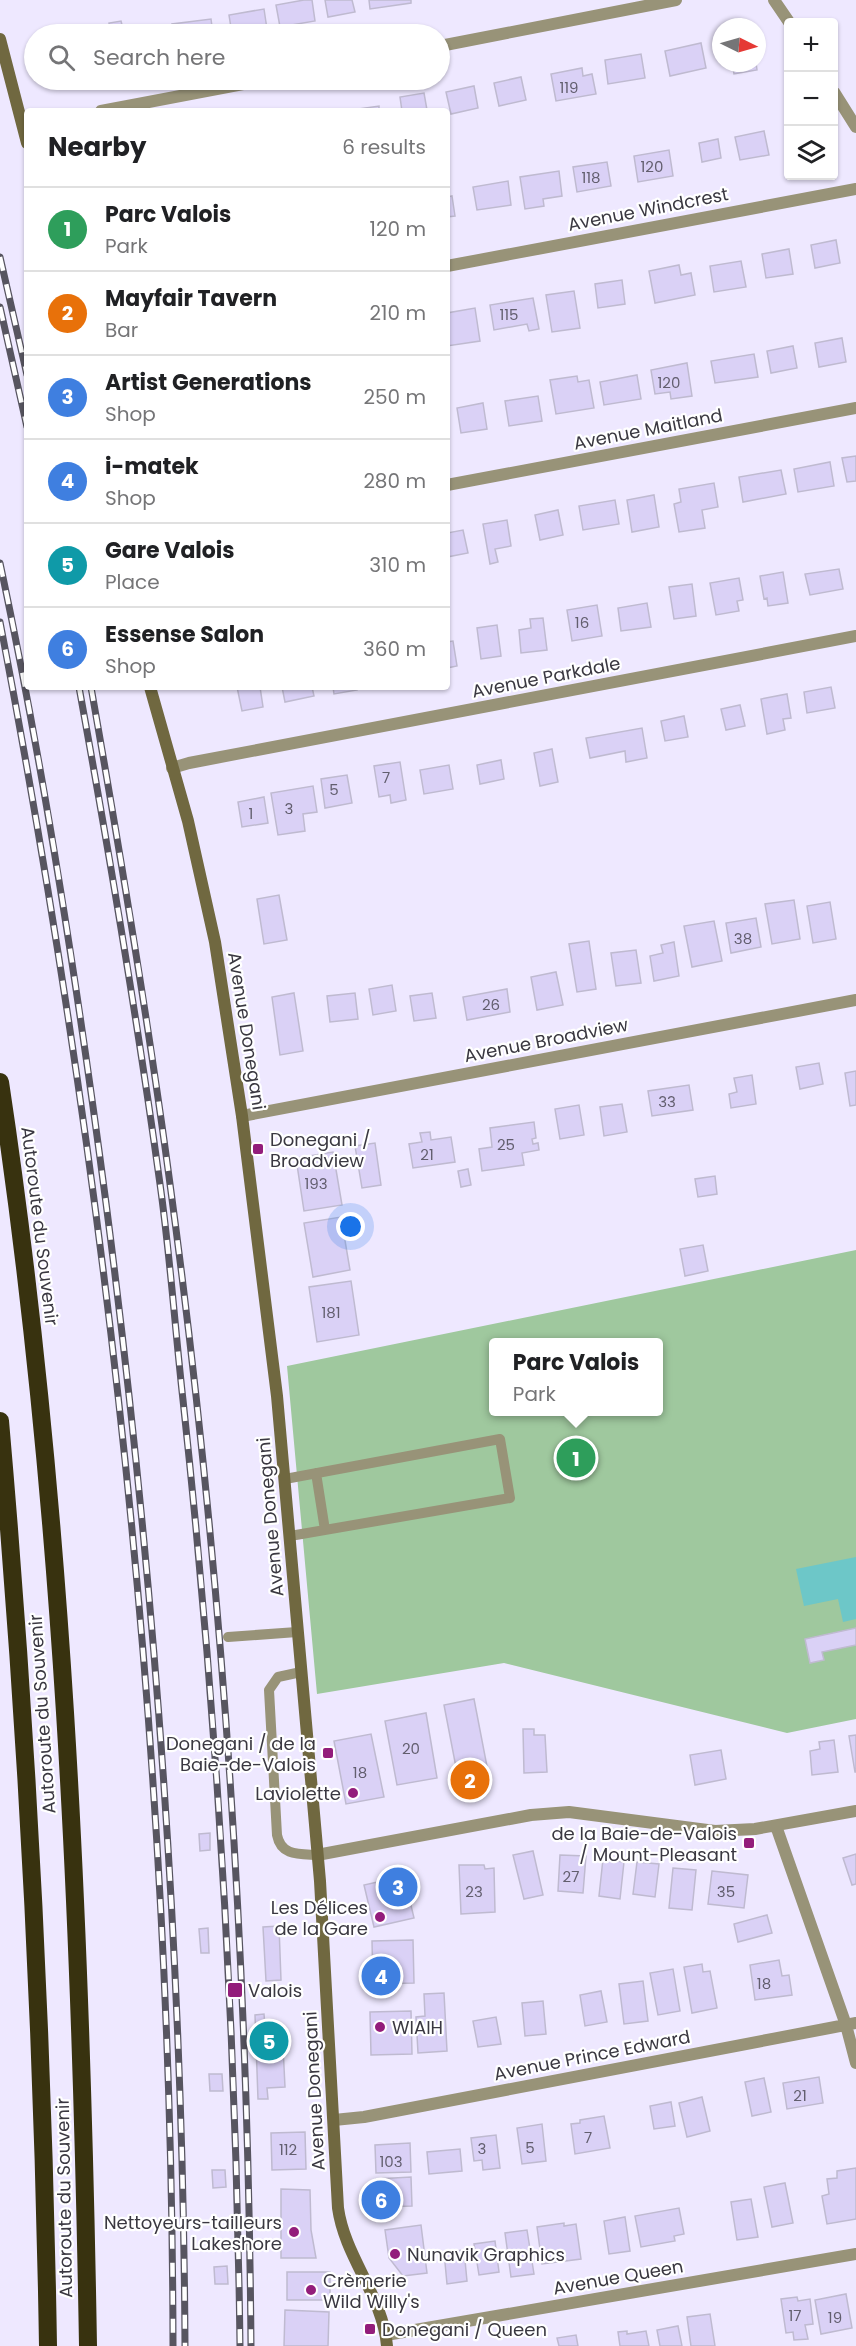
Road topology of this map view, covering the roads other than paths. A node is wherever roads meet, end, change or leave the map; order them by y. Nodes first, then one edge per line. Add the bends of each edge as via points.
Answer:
1 (676, 0) edge
2 (774, 0) edge
3 (786, 18) edge
4 (0, 39) edge
5 (450, 44) edge
6 (211, 90) edge
7 (838, 98) edge
8 (117, 108) edge
9 (24, 123) edge
10 (856, 127) edge
11 (856, 189) edge
12 (450, 265) edge
13 (856, 408) edge
14 (450, 484) edge
15 (856, 636) edge
16 (151, 690) edge
17 (172, 768) junction
18 (856, 1000) edge
19 (0, 1082) edge
20 (242, 1116) junction
21 (0, 1421) edge
22 (316, 1473) junction
23 (285, 1479) junction
24 (325, 1530) junction
25 (290, 1536) junction
26 (297, 1632) junction
27 (228, 1637) dead end
28 (301, 1672) junction
29 (856, 1811) edge
30 (776, 1826) junction
31 (317, 1855) junction
32 (851, 2024) edge
33 (856, 2063) edge
34 (334, 2120) junction
35 (856, 2254) edge
36 (387, 2341) edge
37 (48, 2346) edge
38 (88, 2346) edge

1 - 5 street
2 - 3 street
4 - 9 street
6 - 8 street
7 - 10 street
11 - 12 street, Avenue Windcrest
13 - 14 street, Avenue Maitland
15 - 17 street, Avenue Parkdale
16 - 17 street, Avenue Donegani
17 - 20 street, Avenue Donegani via 204,885
18 - 20 street, Avenue Broadview
19 - 38 highway, Autoroute du Souvenir via 40,1398 60,1652 78,1984
20 - 23 street, Avenue Donegani
21 - 37 highway, Autoroute du Souvenir via 39,2004
22 - 23 lane
22 - 24 lane
22 - 24 lane via 500,1439 510,1498
23 - 25 street, Avenue Donegani
24 - 25 lane
25 - 26 street, Avenue Donegani
26 - 27 lane
26 - 28 street, Avenue Donegani
28 - 31 street, Avenue Donegani
28 - 31 lane via 278,1677 269,1690 277,1835 279,1844 287,1851
29 - 30 street
30 - 31 street via 695,1830 569,1812 531,1815
30 - 32 street
31 - 34 street, Avenue Donegani
32 - 33 street
32 - 34 street, Avenue Prince Edward
34 - 36 street, Avenue Donegani via 342,2228 379,2310
35 - 36 street, Avenue Queen

